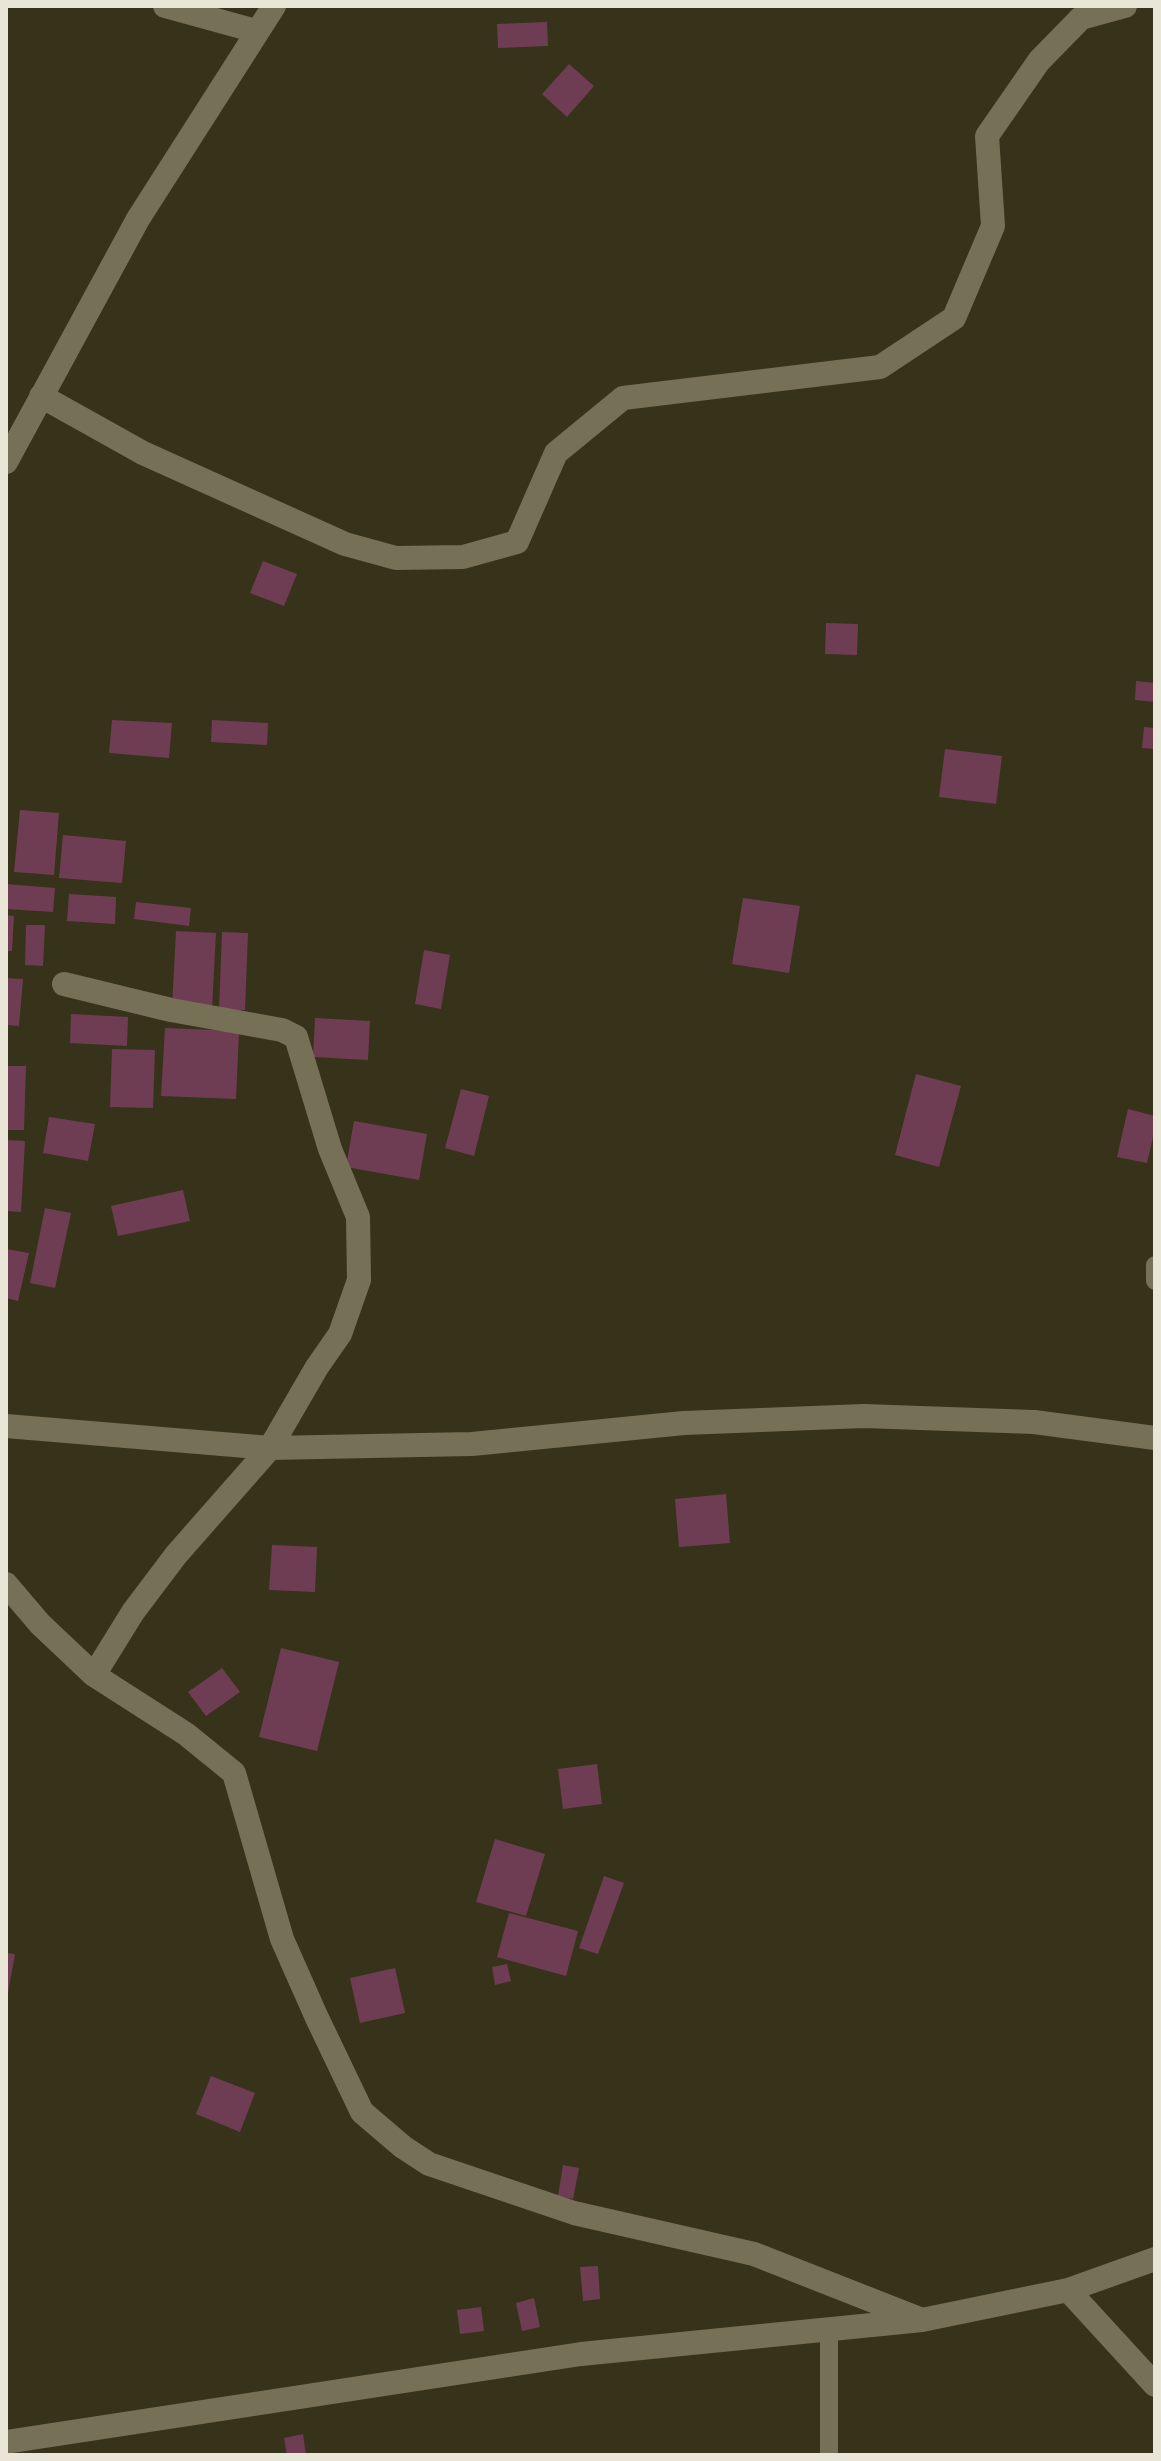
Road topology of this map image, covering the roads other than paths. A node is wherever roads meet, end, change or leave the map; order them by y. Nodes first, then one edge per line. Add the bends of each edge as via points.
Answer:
1 (165, 6) edge
2 (274, 6) edge
3 (1125, 6) edge
4 (256, 31) junction
5 (41, 396) junction
6 (6, 462) edge
7 (64, 984) dead end
8 (1155, 1265) edge
9 (1155, 1281) edge
10 (6, 1426) edge
11 (1155, 1438) edge
12 (270, 1448) junction
13 (6, 1584) edge
14 (94, 1675) junction
15 (1155, 2259) edge
16 (1068, 2290) junction
17 (922, 2320) junction
18 (829, 2331) junction
19 (1155, 2385) edge
20 (6, 2442) edge
21 (829, 2455) edge

1 - 4 street
2 - 4 street
3 - 5 street via 1081,18 1039,61 987,136 993,226 954,318 880,367 623,398 556,453 517,542 463,557 396,558 345,544 143,453
4 - 5 street via 138,219
5 - 6 street
7 - 12 street via 296,1037 330,1149 358,1217 359,1280 340,1334
8 - 9 lane
10 - 12 street
11 - 12 street via 1034,1422 864,1416 684,1423 472,1444
12 - 14 street via 176,1555
13 - 14 street
14 - 17 street via 186,1734 234,1773 282,1939 317,2018 362,2112 403,2147 429,2164 574,2213 754,2254
15 - 16 street
16 - 17 street
16 - 19 street
17 - 18 street
18 - 20 street via 581,2354
18 - 21 lane

